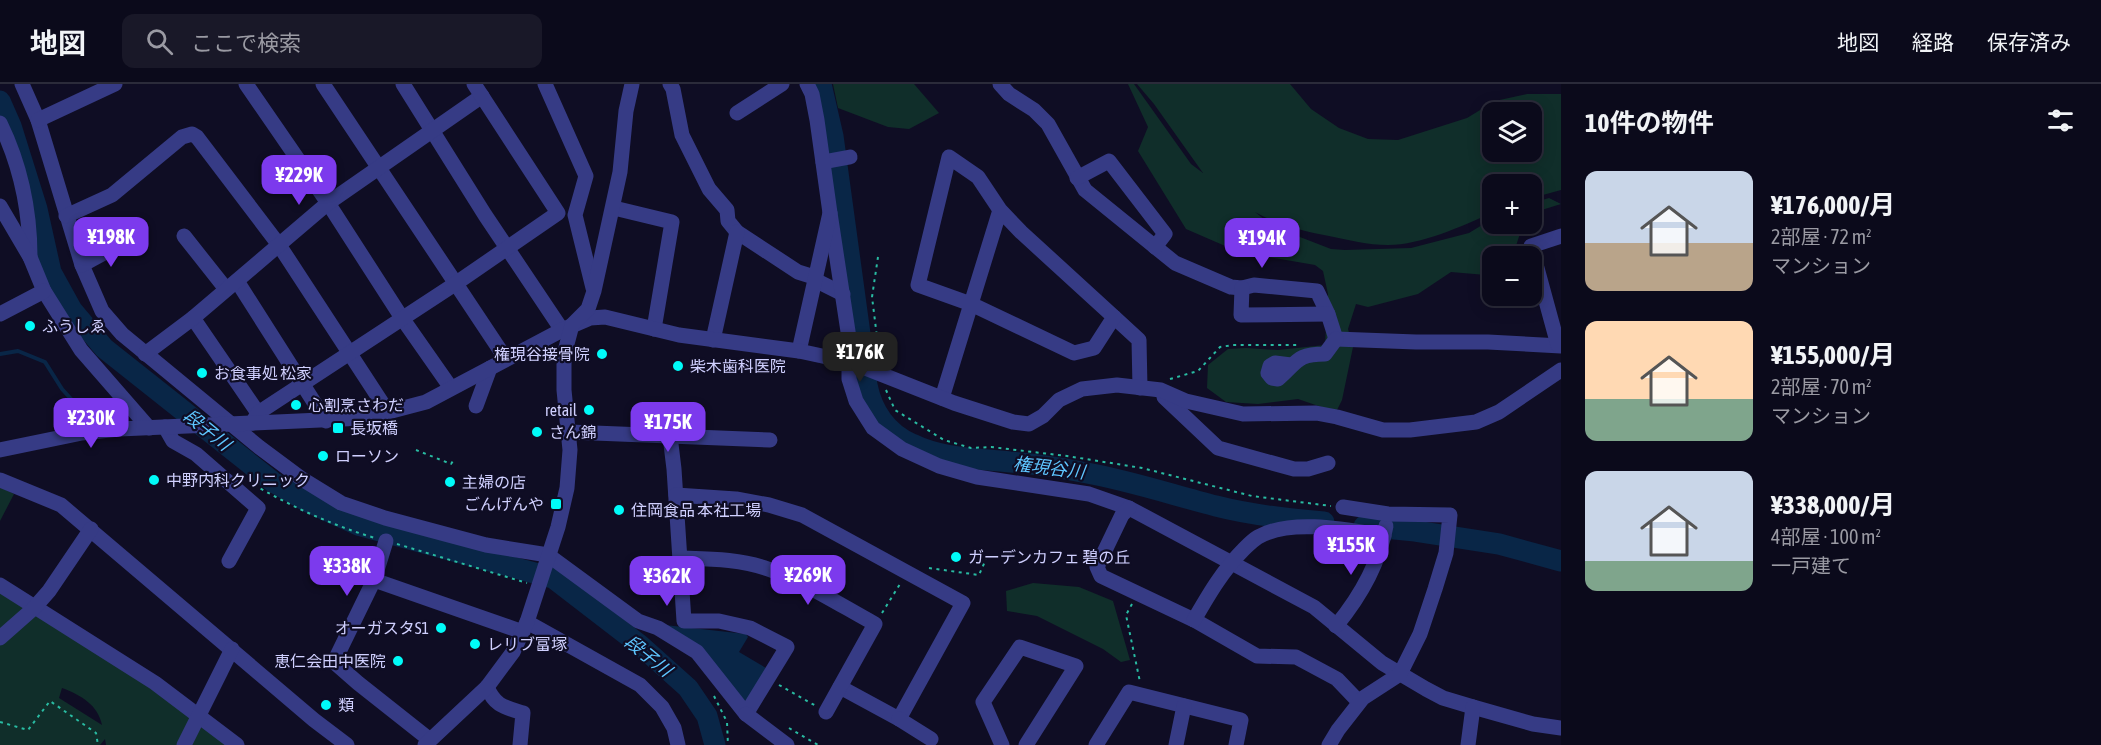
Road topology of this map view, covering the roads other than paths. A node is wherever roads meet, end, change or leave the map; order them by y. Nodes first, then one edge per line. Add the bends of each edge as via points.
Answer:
1 (22, 84) edge
2 (115, 84) edge
3 (246, 84) edge
4 (323, 84) edge
5 (403, 84) edge
6 (545, 84) edge
7 (632, 84) edge
8 (670, 84) edge
9 (782, 84) edge
10 (807, 84) edge
11 (1000, 84) edge
12 (478, 90) edge
13 (737, 113) dead end
14 (38, 120) junction
15 (0, 123) edge
16 (432, 131) junction
17 (850, 157) dead end
18 (823, 162) junction
19 (379, 167) junction
20 (1077, 178) junction
21 (328, 203) junction
22 (0, 206) edge
23 (614, 208) junction
24 (1000, 210) junction
25 (830, 213) junction
26 (66, 216) junction
27 (737, 232) junction
28 (184, 236) dead end
29 (1561, 236) edge
30 (124, 242) dead end
31 (279, 245) junction
32 (507, 246) junction
33 (1155, 247) junction
34 (30, 257) junction
35 (82, 265) junction
36 (814, 277) junction
37 (455, 284) junction
38 (232, 285) junction
39 (1242, 288) junction
40 (44, 291) junction
41 (594, 291) junction
42 (843, 294) junction
43 (971, 304) junction
44 (0, 314) edge
45 (1328, 314) junction
46 (1114, 317) junction
47 (193, 318) junction
48 (402, 318) junction
49 (567, 328) junction
50 (654, 329) junction
51 (1336, 339) junction
52 (713, 340) junction
53 (1560, 346) edge
54 (799, 351) junction
55 (350, 352) junction
56 (145, 354) junction
57 (506, 359) junction
58 (850, 362) junction
59 (1291, 365) dead end
60 (490, 368) junction
61 (1561, 370) edge
62 (304, 384) junction
63 (452, 388) junction
64 (1148, 388) junction
65 (942, 398) junction
66 (476, 406) dead end
67 (388, 412) junction
68 (255, 418) junction
69 (326, 421) junction
70 (225, 423) junction
71 (171, 426) junction
72 (149, 428) junction
73 (569, 432) junction
74 (670, 436) junction
75 (770, 440) dead end
76 (0, 450) edge
77 (1328, 464) dead end
78 (0, 480) edge
79 (676, 495) junction
80 (1343, 507) road end
81 (1129, 508) junction
82 (1388, 514) junction
83 (91, 529) junction
84 (1384, 536) junction
85 (386, 541) dead end
86 (681, 558) junction
87 (547, 559) junction
88 (229, 561) dead end
89 (1231, 562) junction
90 (374, 580) junction
91 (0, 585) edge
92 (34, 608) junction
93 (1194, 620) junction
94 (1336, 626) junction
95 (525, 627) junction
96 (0, 638) edge
97 (232, 650) junction
98 (1400, 674) junction
99 (487, 687) junction
100 (840, 687) junction
101 (1359, 702) junction
102 (1184, 706) junction
103 (1473, 707) junction
104 (826, 712) dead end
105 (746, 714) junction
106 (200, 716) junction
107 (899, 719) junction
108 (1561, 728) edge
109 (930, 738) dead end
110 (428, 742) edge
111 (345, 744) edge
112 (184, 745) edge
113 (237, 745) edge
114 (520, 745) edge
115 (678, 745) edge
116 (787, 745) edge
117 (1002, 745) edge
118 (1026, 745) edge
119 (1096, 745) edge
120 (1176, 745) edge
121 (1236, 745) edge
122 (1329, 745) edge
123 (1468, 745) edge

1 - 14 street
2 - 14 street
3 - 21 street
4 - 19 street
5 - 16 street
6 - 41 street via 586,176 575,215
7 - 23 street
8 - 27 street via 682,135 709,189 727,210
9 - 13 street
10 - 18 street
11 - 20 street via 1048,124
12 - 16 street
12 - 32 street via 558,213
14 - 26 street
15 - 34 street via 20,179
16 - 19 street
16 - 32 street
17 - 18 street
18 - 25 street
19 - 21 street
19 - 37 street
20 - 33 street via 1085,190
20 - 33 street via 1109,161 1165,234
21 - 31 street
21 - 48 street
22 - 34 street
23 - 41 street
23 - 50 street via 672,222
24 - 43 street
24 - 43 street via 978,177 949,157 918,285
24 - 46 street
25 - 36 street
25 - 42 street
26 - 31 street via 112,195 182,137 192,134
26 - 35 street
27 - 36 street via 798,272
27 - 52 street
28 - 38 street
29 - 53 street via 1531,246
30 - 35 street
31 - 38 street
31 - 55 street
32 - 37 street
32 - 49 street
33 - 39 street via 1175,263
34 - 40 street
35 - 56 street via 102,311
36 - 42 street
36 - 54 street
37 - 48 street
37 - 57 street
38 - 47 street
38 - 62 street
39 - 45 street via 1254,285 1317,291
39 - 45 street via 1241,315
40 - 44 street
40 - 72 street via 81,350
41 - 49 street via 588,309
42 - 58 street
43 - 46 street via 1074,353 1094,348
43 - 65 street
45 - 51 street
46 - 64 street via 1140,340
47 - 56 street
47 - 68 street
48 - 55 street
48 - 63 street
49 - 50 street via 590,318 605,317
49 - 57 street
49 - 73 street via 564,390
50 - 52 street
51 - 53 street
51 - 59 street via 1325,354 1310,354
52 - 54 street
54 - 58 street
55 - 62 street
55 - 67 street
56 - 70 street
57 - 60 street
58 - 65 street
58 - 81 street via 849,379 856,401 873,428 902,449 976,477 1089,494
60 - 63 street
60 - 66 street
61 - 64 street via 1499,412 1476,422 1410,430 1383,430 1316,413 1243,414
62 - 68 street
62 - 69 street
63 - 67 street via 426,402
64 - 65 street via 1082,389 1059,400 1029,424
64 - 77 street via 1173,404 1218,448 1294,469
67 - 69 street
68 - 69 street
68 - 70 street
70 - 71 street
70 - 87 street via 341,503
71 - 72 street
71 - 88 street via 173,441 196,454 258,508
72 - 76 street via 82,433
73 - 74 street
73 - 87 street via 567,488
74 - 75 street
74 - 79 street
78 - 83 street via 61,505
79 - 86 street
79 - 107 street via 736,499 802,515 963,603
80 - 82 street
81 - 89 street
81 - 93 street via 1097,567 1101,576
82 - 84 street
82 - 98 street via 1450,515 1446,553 1420,634
83 - 92 street
83 - 97 street
84 - 89 street via 1338,528 1290,526 1257,537
84 - 94 street via 1365,587
85 - 90 street
86 - 100 street via 767,568 875,624
86 - 105 street via 684,621 719,621 750,628 787,647
87 - 95 street
87 - 105 street via 638,621 658,628 697,652
89 - 93 street
89 - 94 street via 1314,607
90 - 95 street
90 - 110 street via 334,662
91 - 92 street
92 - 96 street
92 - 106 street via 155,683
93 - 101 street via 1257,656 1296,657 1337,679
94 - 98 street
95 - 99 street via 513,652
95 - 115 street via 640,685 662,706
97 - 106 street
97 - 111 street
98 - 101 street
98 - 103 street via 1443,698
99 - 110 street
99 - 114 street via 493,700 523,713
100 - 104 street
100 - 107 street
101 - 122 street
102 - 119 street via 1129,692
102 - 120 street
102 - 121 street via 1241,720
103 - 108 street
103 - 123 street
105 - 116 street
106 - 112 street
106 - 113 street
107 - 109 street
117 - 118 street via 983,702 1020,647 1076,666

